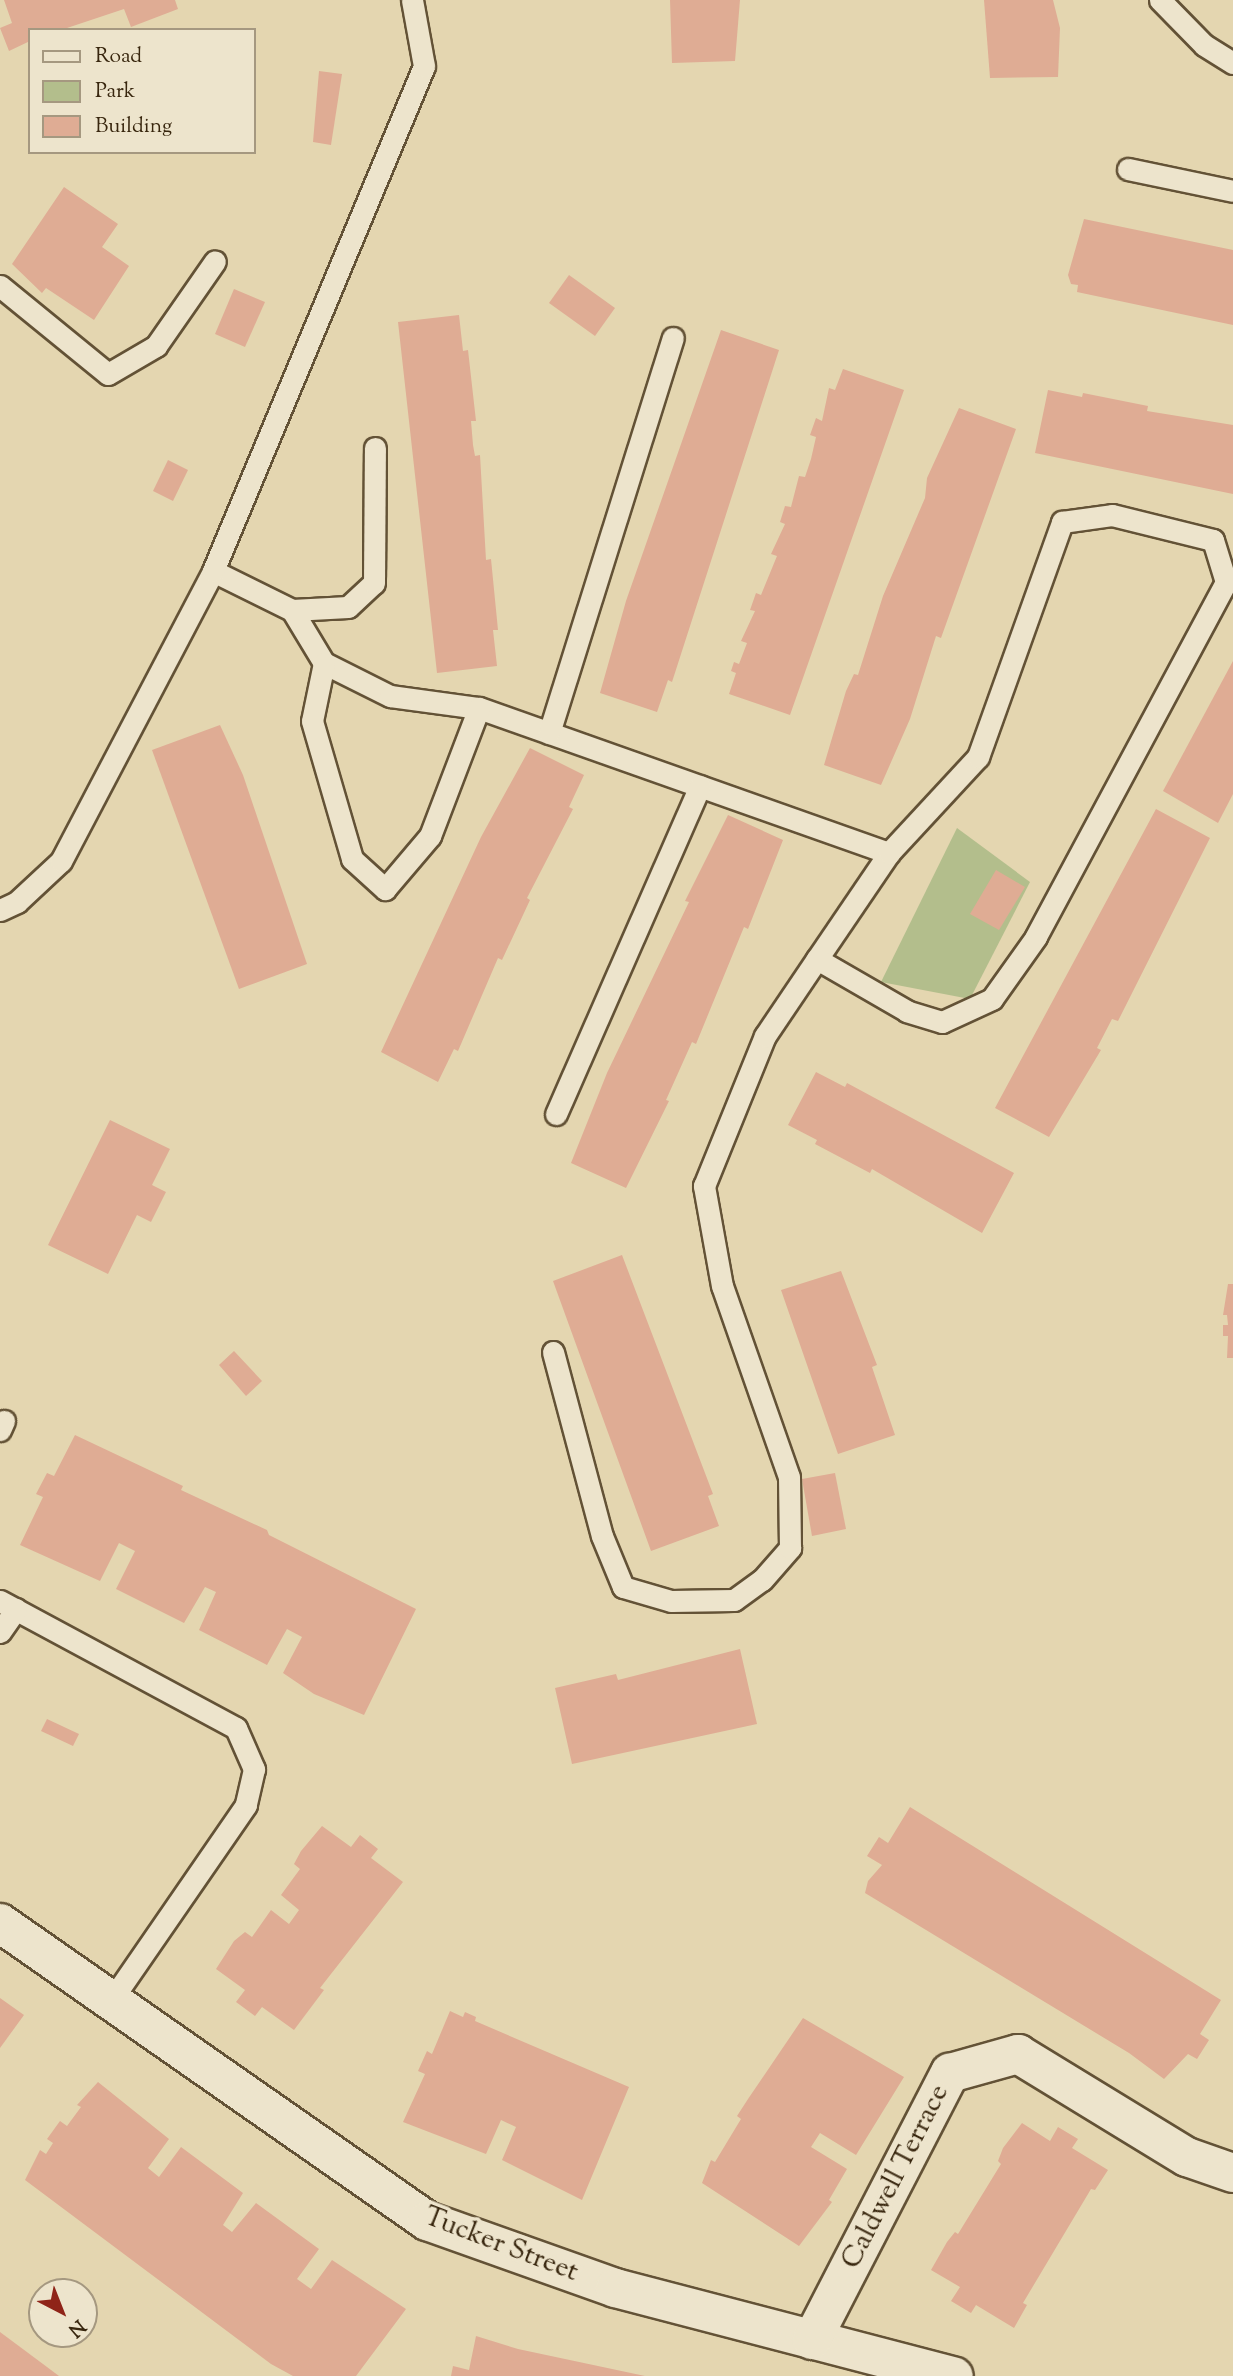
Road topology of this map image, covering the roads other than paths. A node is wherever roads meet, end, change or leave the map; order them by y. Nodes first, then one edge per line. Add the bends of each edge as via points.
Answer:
1 (412, 0) edge
2 (1160, 0) edge
3 (1233, 63) edge
4 (1128, 169) dead end
5 (1233, 191) edge
6 (215, 261) dead end
7 (0, 286) edge
8 (673, 338) dead end
9 (375, 448) dead end
10 (213, 571) junction
11 (292, 610) junction
12 (324, 663) junction
13 (479, 708) junction
14 (549, 733) junction
15 (700, 786) junction
16 (889, 853) junction
17 (0, 909) edge
18 (817, 959) junction
19 (556, 1114) dead end
20 (553, 1352) dead end
21 (8, 1605) edge
22 (0, 1632) edge
23 (0, 1923) edge
24 (111, 2001) junction
25 (1233, 2173) edge
26 (812, 2340) junction
27 (954, 2376) edge

1 - 10 lane via 424,66
2 - 3 lane via 1204,45
4 - 5 lane
6 - 7 lane via 156,346 108,374
8 - 14 lane
9 - 11 lane via 374,583 348,607
10 - 11 lane
10 - 17 lane via 61,860 17,902
11 - 12 lane
12 - 13 lane via 390,696
12 - 13 lane via 312,721 352,859 385,890 430,836
13 - 14 lane
14 - 15 lane
15 - 16 lane
15 - 19 lane
16 - 18 lane
16 - 18 lane via 978,757 1062,522 1112,515 1213,540 1226,582 1036,937 992,999 942,1023 907,1011
18 - 20 lane via 765,1036 704,1186 722,1286 789,1478 790,1548 762,1580 734,1600 671,1601 623,1587 602,1536
21 - 22 lane
21 - 24 lane via 236,1728 254,1769 246,1805
23 - 24 street, Tucker Street
24 - 26 street, Tucker Street via 427,2221 615,2288
25 - 26 street, Caldwell Terrace via 1187,2157 1018,2053 950,2073
26 - 27 street, Tucker Street

